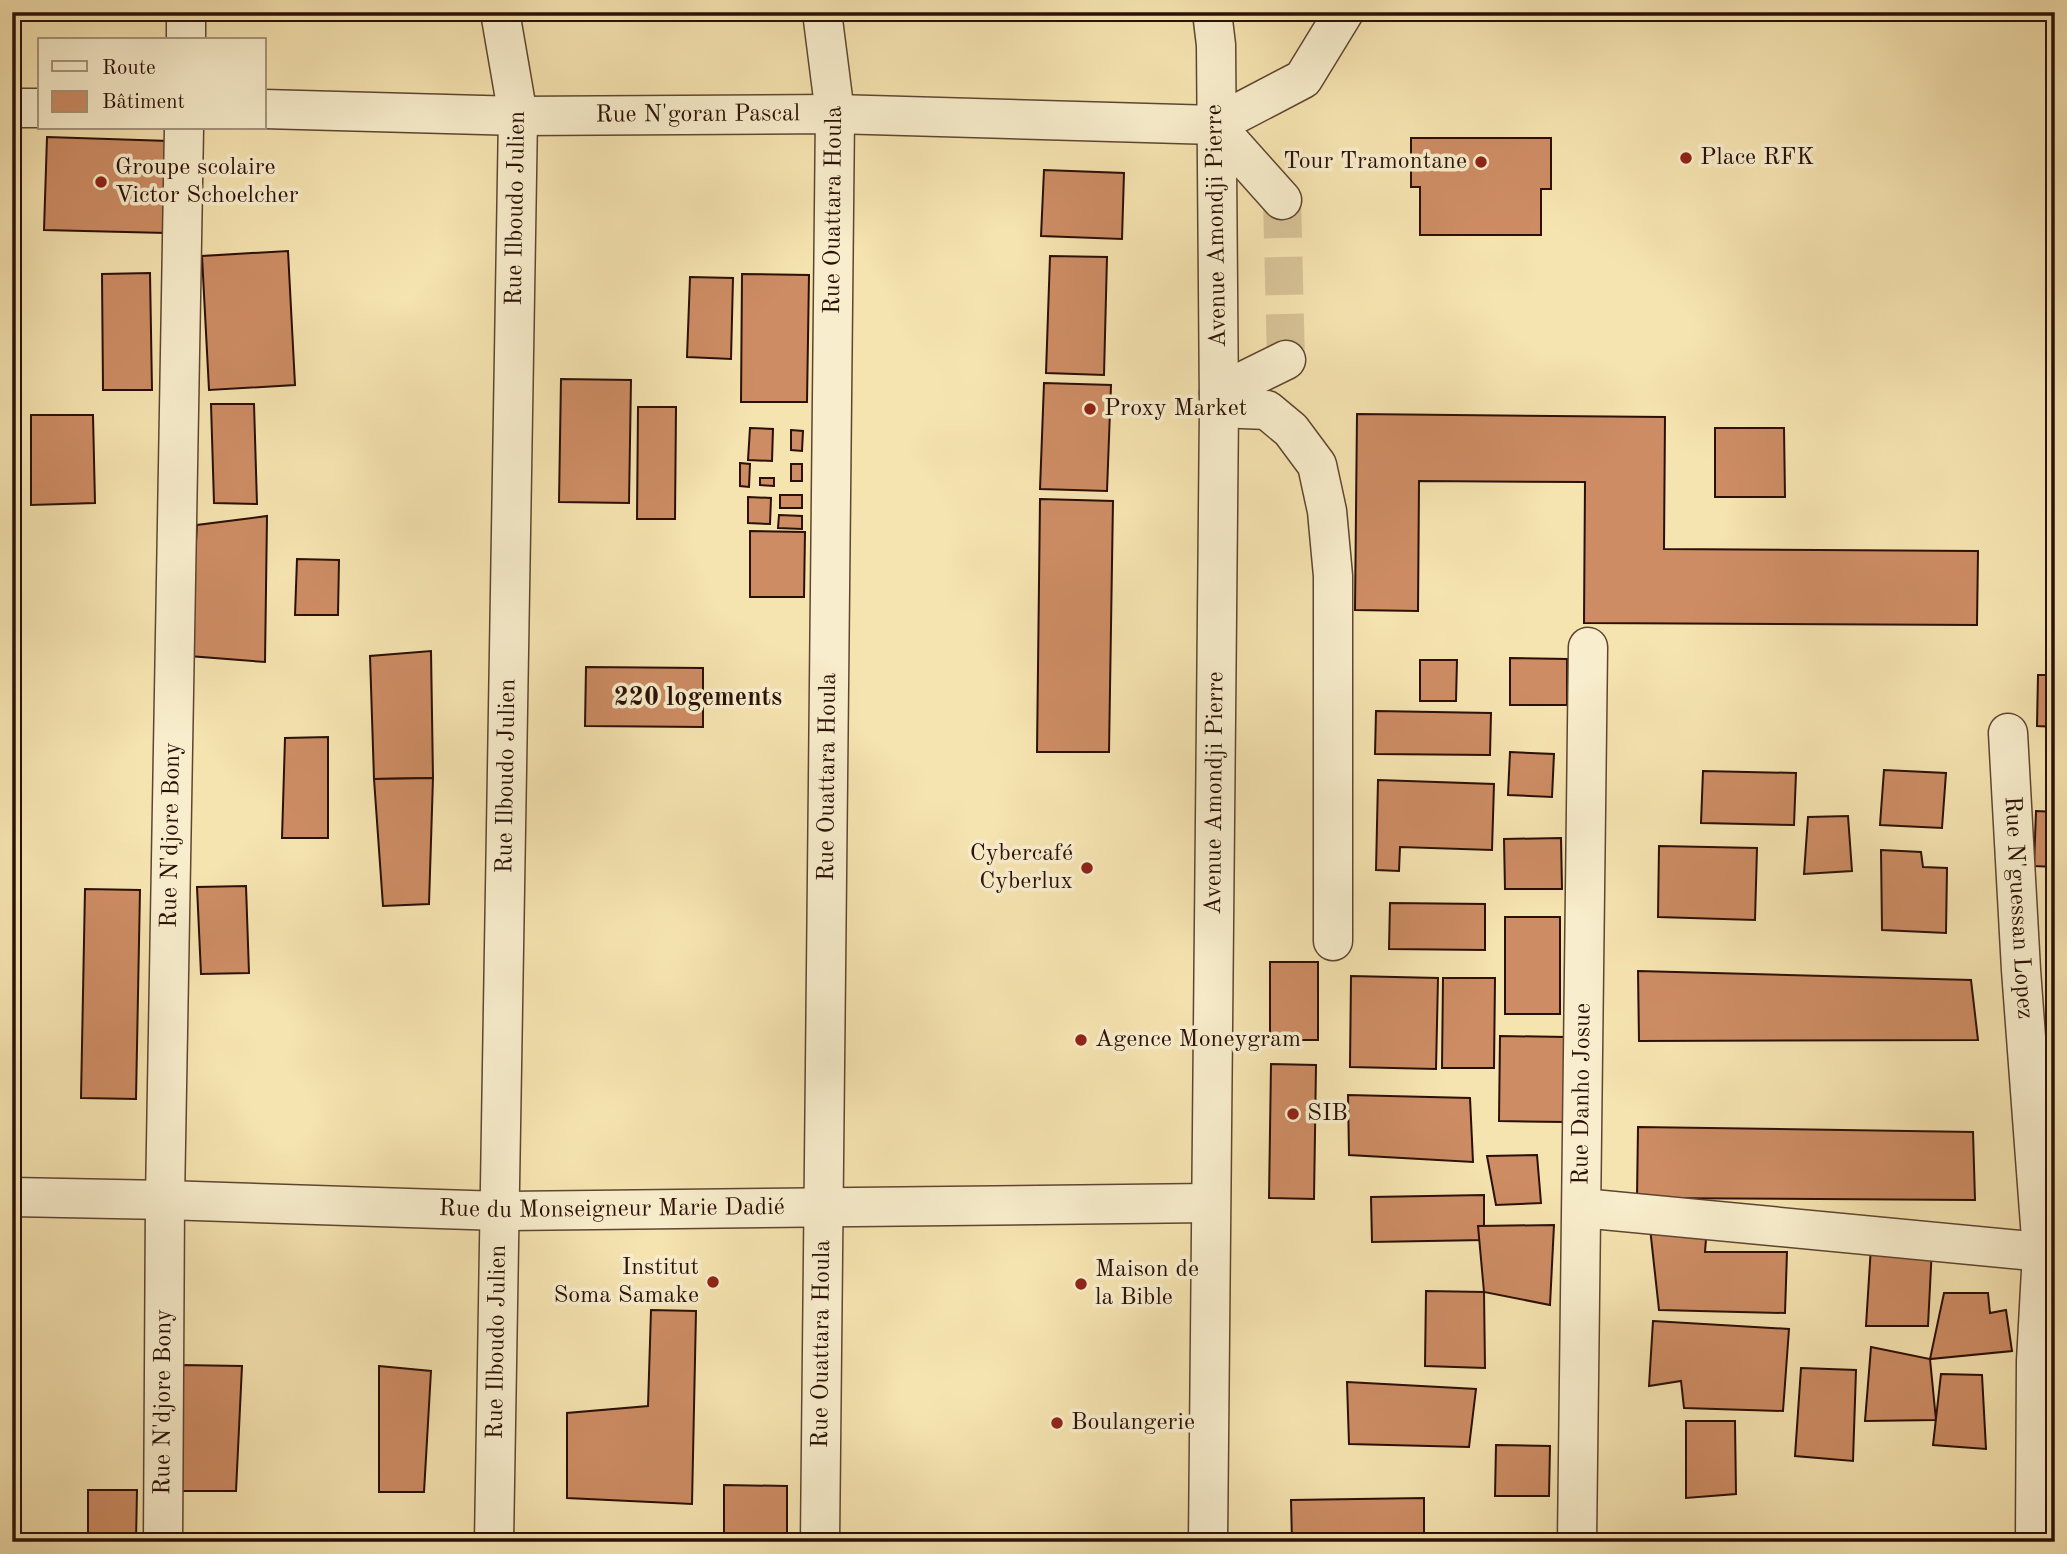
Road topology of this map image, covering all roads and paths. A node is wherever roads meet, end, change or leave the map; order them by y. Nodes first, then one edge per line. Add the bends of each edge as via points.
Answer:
1 (186, 12) edge
2 (500, 12) edge
3 (821, 12) edge
4 (1344, 12) edge
5 (1219, 23) edge
6 (186, 38) edge
7 (38, 107) edge
8 (12, 108) edge
9 (266, 109) edge
10 (835, 114) junction
11 (518, 116) junction
12 (1215, 125) junction
13 (184, 130) edge
14 (1282, 200) tunnel mouth
15 (1286, 360) dead end
16 (1219, 400) junction
17 (1588, 647) dead end
18 (2008, 733) dead end
19 (1333, 941) dead end
20 (12, 1197) edge
21 (165, 1200) junction
22 (1210, 1203) junction
23 (1582, 1208) junction
24 (825, 1209) junction
25 (501, 1211) junction
26 (2042, 1252) junction
27 (2045, 1361) edge
28 (163, 1542) edge
29 (494, 1542) edge
30 (820, 1542) edge
31 (1208, 1542) edge
32 (1577, 1542) edge
33 (2035, 1542) edge

1 - 6 street
2 - 11 street, Rue Ilboudo Julien
3 - 10 street, Rue Ouattara Houla
4 - 12 street via 1303,79
5 - 12 street, Avenue Amondji Pierre
7 - 8 street
9 - 11 street, Rue N'goran Pascal
10 - 11 street, Rue N'goran Pascal
10 - 12 street, Rue N'goran Pascal
10 - 24 street, Rue Ouattara Houla
11 - 25 street, Rue Ilboudo Julien
12 - 14 street
12 - 16 street, Avenue Amondji Pierre
13 - 21 street, Rue N'djore Bony
15 - 16 street
16 - 19 street via 1267,410 1291,430 1317,465 1327,511 1333,576
16 - 22 street, Avenue Amondji Pierre
17 - 23 street, Rue Danho Josue
18 - 26 street, Rue N'guessan Lopez
20 - 21 street, Rue du Monseigneur Marie Dadié
21 - 25 street, Rue du Monseigneur Marie Dadié
21 - 28 street, Rue N'djore Bony
22 - 24 street, Rue du Monseigneur Marie Dadié
22 - 31 street, Avenue Amondji Pierre
23 - 26 street
23 - 32 street, Rue Danho Josue
24 - 25 street, Rue du Monseigneur Marie Dadié
24 - 30 street, Rue Ouattara Houla
25 - 29 street, Rue Ilboudo Julien
26 - 27 street, Rue N'guessan Lopez
27 - 33 street, Rue N'guessan Lopez

